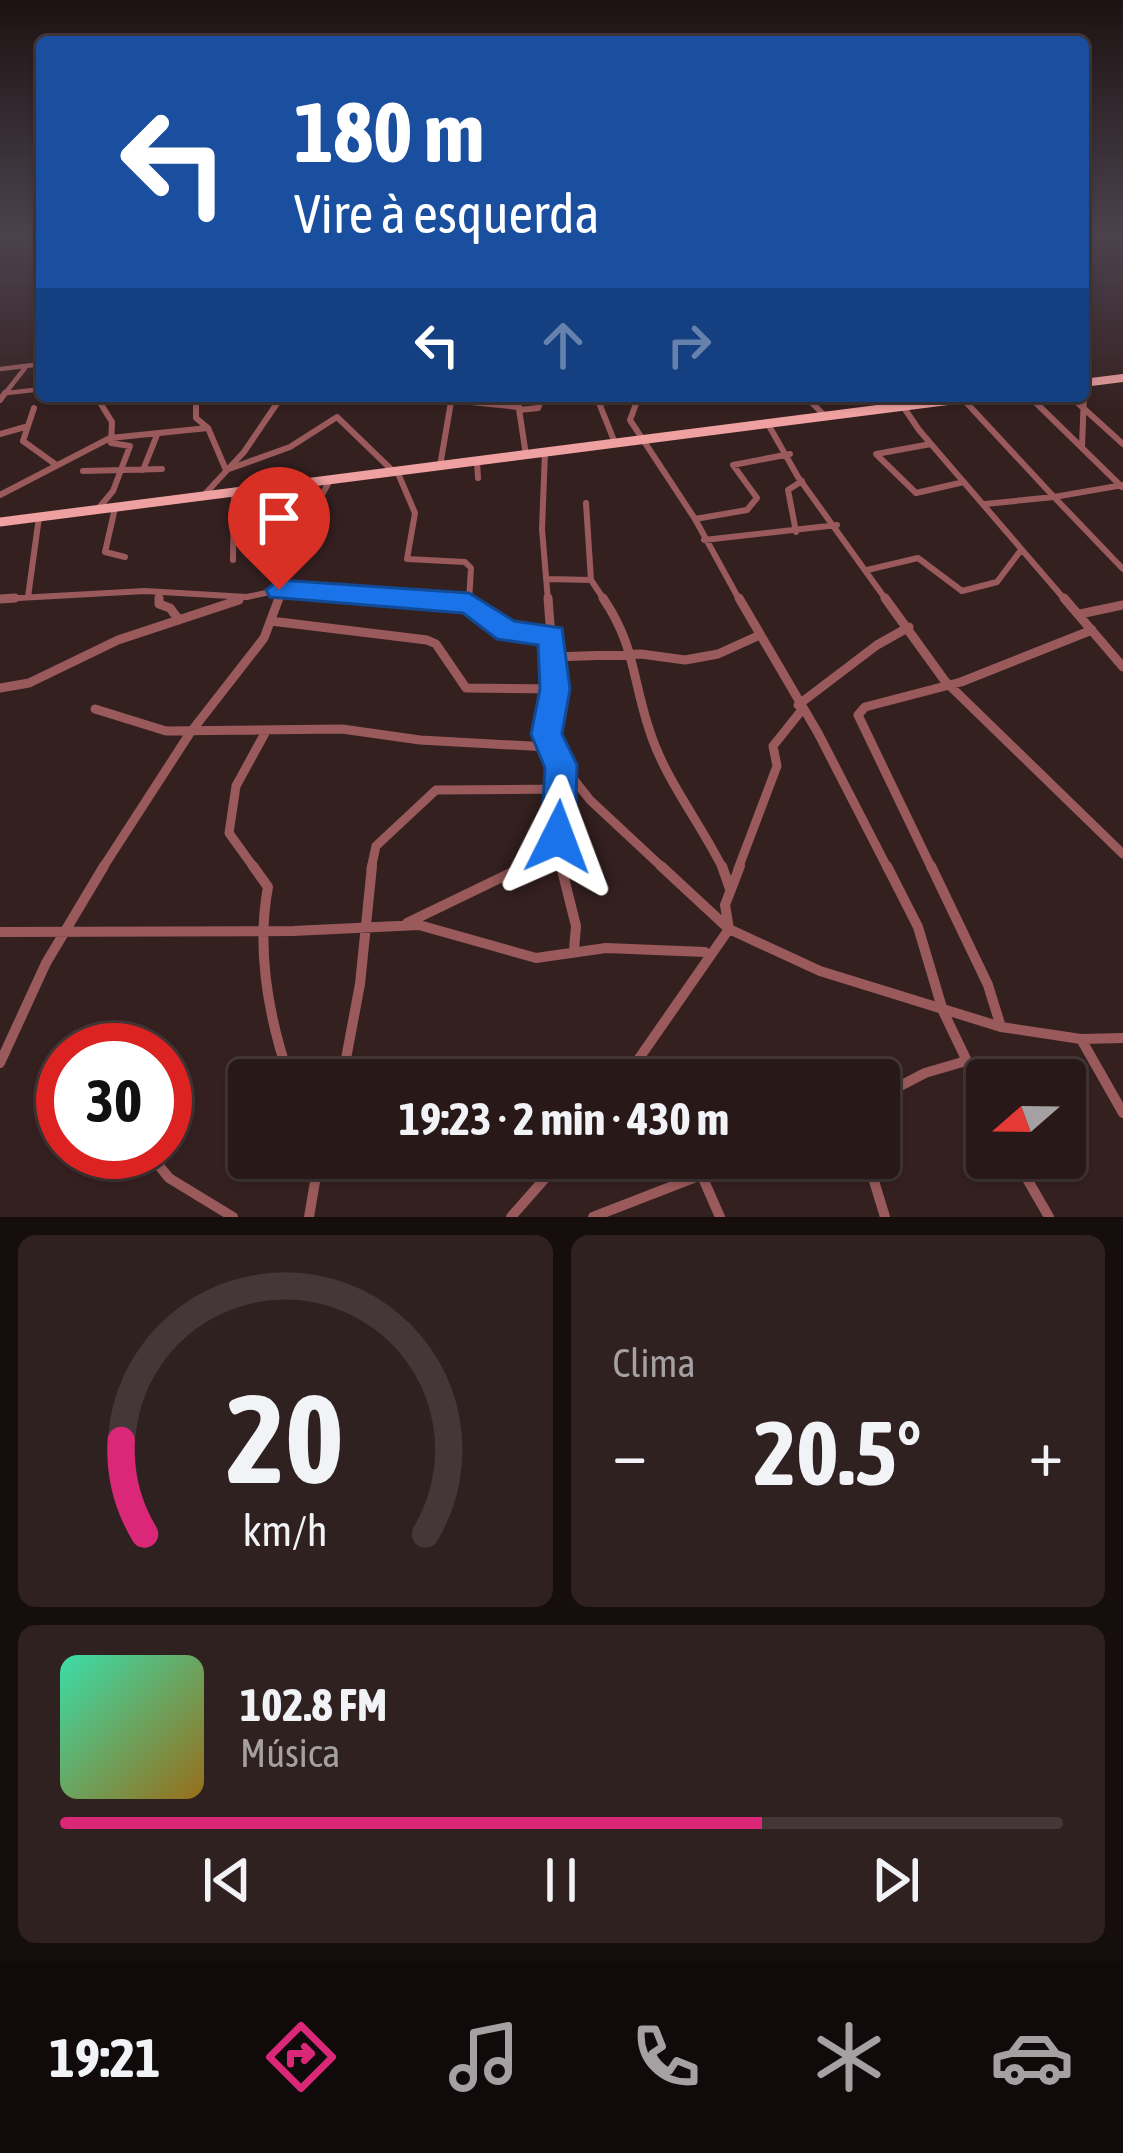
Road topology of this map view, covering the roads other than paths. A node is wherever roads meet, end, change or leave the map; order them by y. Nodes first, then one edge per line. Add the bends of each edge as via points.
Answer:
1 (36, 365) edge
2 (26, 367) junction
3 (0, 369) edge
4 (1123, 378) edge
5 (1089, 382) edge
6 (36, 389) edge
7 (3, 396) edge
8 (100, 402) edge
9 (196, 402) edge
10 (277, 402) edge
11 (450, 402) edge
12 (476, 402) edge
13 (518, 402) edge
14 (540, 402) edge
15 (606, 402) edge
16 (637, 402) edge
17 (811, 402) edge
18 (900, 402) edge
19 (937, 402) edge
20 (966, 402) edge
21 (1035, 402) edge
22 (1078, 402) edge
23 (1082, 402) edge
24 (1082, 405) junction
25 (903, 406) junction
26 (34, 408) dead end
27 (519, 409) junction
28 (825, 416) junction
29 (768, 424) junction
30 (27, 426) junction
31 (208, 428) junction
32 (0, 434) edge
33 (157, 435) junction
34 (110, 438) junction
35 (646, 440) junction
36 (1121, 441) edge
37 (615, 443) junction
38 (932, 444) junction
39 (1082, 448) junction
40 (545, 452) junction
41 (790, 454) junction
42 (526, 455) junction
43 (477, 461) junction
44 (56, 465) junction
45 (440, 466) junction
46 (162, 469) dead end
47 (121, 470) junction
48 (143, 470) junction
49 (228, 470) junction
50 (82, 471) dead end
51 (395, 472) junction
52 (478, 478) dead end
53 (330, 480) junction
54 (802, 481) junction
55 (964, 482) junction
56 (1122, 486) edge
57 (234, 493) junction
58 (0, 495) edge
59 (202, 497) junction
60 (1054, 497) junction
61 (586, 503) dead end
62 (983, 504) junction
63 (115, 508) junction
64 (98, 510) junction
65 (39, 517) junction
66 (695, 519) junction
67 (0, 523) edge
68 (837, 524) junction
69 (796, 532) junction
70 (704, 540) junction
71 (1022, 550) junction
72 (125, 556) dead end
73 (233, 560) dead end
74 (1123, 569) edge
75 (867, 570) junction
76 (548, 579) junction
77 (591, 580) junction
78 (279, 590) junction
79 (158, 592) junction
80 (28, 597) junction
81 (247, 597) junction
82 (0, 599) edge
83 (469, 604) junction
84 (1123, 605) edge
85 (1078, 614) junction
86 (179, 620) junction
87 (271, 621) junction
88 (909, 627) junction
89 (1092, 630) junction
90 (760, 635) junction
91 (552, 636) junction
92 (632, 654) junction
93 (553, 657) junction
94 (1123, 667) edge
95 (949, 685) junction
96 (555, 689) junction
97 (1, 690) edge
98 (800, 708) junction
99 (94, 709) dead end
100 (265, 733) junction
101 (190, 734) junction
102 (548, 746) junction
103 (561, 765) junction
104 (560, 789) junction
105 (558, 853) junction
106 (1123, 854) edge
107 (730, 891) junction
108 (405, 925) junction
109 (366, 927) junction
110 (729, 929) junction
111 (260, 931) junction
112 (0, 932) edge
113 (64, 932) junction
114 (574, 950) junction
115 (705, 952) junction
116 (943, 1011) junction
117 (1001, 1027) junction
118 (1123, 1038) edge
119 (1082, 1039) junction
120 (283, 1059) edge
121 (345, 1059) edge
122 (640, 1059) edge
123 (966, 1061) joint
124 (0, 1063) edge
125 (900, 1086) edge
126 (1123, 1113) edge
127 (171, 1179) edge
128 (316, 1179) edge
129 (544, 1179) edge
130 (694, 1179) edge
131 (703, 1179) edge
132 (873, 1179) edge
133 (1027, 1179) edge
134 (233, 1217) edge
135 (310, 1217) edge
136 (511, 1217) edge
137 (593, 1217) edge
138 (719, 1217) edge
139 (885, 1217) edge
140 (1048, 1217) edge

1 - 2 street
2 - 3 street
2 - 7 street
4 - 5 main road
6 - 7 street
8 - 34 street via 112,422
9 - 31 street
10 - 49 street
11 - 45 street
12 - 27 street
13 - 27 street
14 - 27 street
15 - 37 street via 599,403
16 - 35 street via 629,418
17 - 28 street
18 - 25 street
19 - 25 main road
20 - 60 street
21 - 39 street
22 - 24 street
23 - 24 street
24 - 36 street
24 - 39 street
25 - 28 main road
25 - 38 street
26 - 30 street
27 - 42 street
28 - 29 main road
29 - 35 main road
29 - 41 street
30 - 32 street
30 - 44 street via 24,445
31 - 33 street
31 - 49 street
33 - 34 street
33 - 48 street
34 - 44 street
34 - 47 street via 130,446
35 - 37 main road
35 - 66 street
37 - 40 main road
38 - 55 street
38 - 55 street via 876,454 916,493
39 - 56 street
40 - 42 main road
40 - 76 street
41 - 54 street
41 - 66 street via 733,465 757,498 747,510
42 - 43 main road
43 - 45 main road
43 - 52 street
44 - 58 street
45 - 51 main road
46 - 48 street
47 - 48 street
47 - 50 street
47 - 64 street
49 - 51 street via 290,447 337,417
49 - 59 street
51 - 53 main road
51 - 83 street via 415,513 407,559 465,562
53 - 57 main road
53 - 78 street
54 - 68 street
54 - 69 street via 788,490
55 - 62 street
56 - 60 street
57 - 59 main road
57 - 73 street
59 - 63 main road
60 - 62 street
60 - 74 street
61 - 77 street
62 - 71 street
63 - 64 main road
63 - 72 street via 104,552
64 - 65 main road
65 - 67 main road
65 - 80 street
66 - 70 street
68 - 69 street
68 - 75 street
69 - 70 street
70 - 90 street
71 - 75 street via 997,582 962,590 921,559
71 - 85 street
75 - 88 street
76 - 77 street
76 - 91 street
77 - 92 street
78 - 81 street
78 - 83 street
78 - 87 street
79 - 80 street
79 - 81 street
79 - 86 street via 159,604
80 - 82 street
81 - 86 street
83 - 91 street via 507,631
84 - 85 street
85 - 89 street
86 - 97 street
87 - 96 street via 427,640 466,688
87 - 101 street
88 - 95 street
88 - 98 street
89 - 94 street
89 - 95 street
90 - 92 street via 685,661
90 - 98 street
91 - 93 street
92 - 93 street
92 - 107 street via 649,731
93 - 96 street
95 - 106 street
95 - 117 street via 865,707 858,720
96 - 102 street
98 - 107 street via 773,746 777,766
98 - 116 street via 913,916
99 - 101 street
100 - 101 street
100 - 102 street via 342,728
100 - 111 street via 236,786 229,833 266,879
101 - 113 street
102 - 103 street
103 - 104 street
103 - 110 street
104 - 105 street
104 - 109 street via 462,788 424,797 376,846
105 - 108 street
105 - 114 street
107 - 110 street
108 - 109 street
108 - 114 street via 536,958
109 - 111 street
109 - 121 street
110 - 115 street
110 - 116 street
111 - 113 street
111 - 120 street
112 - 113 street
113 - 124 street
114 - 115 street
115 - 122 street
116 - 117 street
116 - 123 street
117 - 119 street
118 - 119 street
119 - 126 street
123 - 125 street
127 - 134 street
128 - 135 street
129 - 136 street
130 - 137 street
131 - 138 street
132 - 139 street
133 - 140 street

